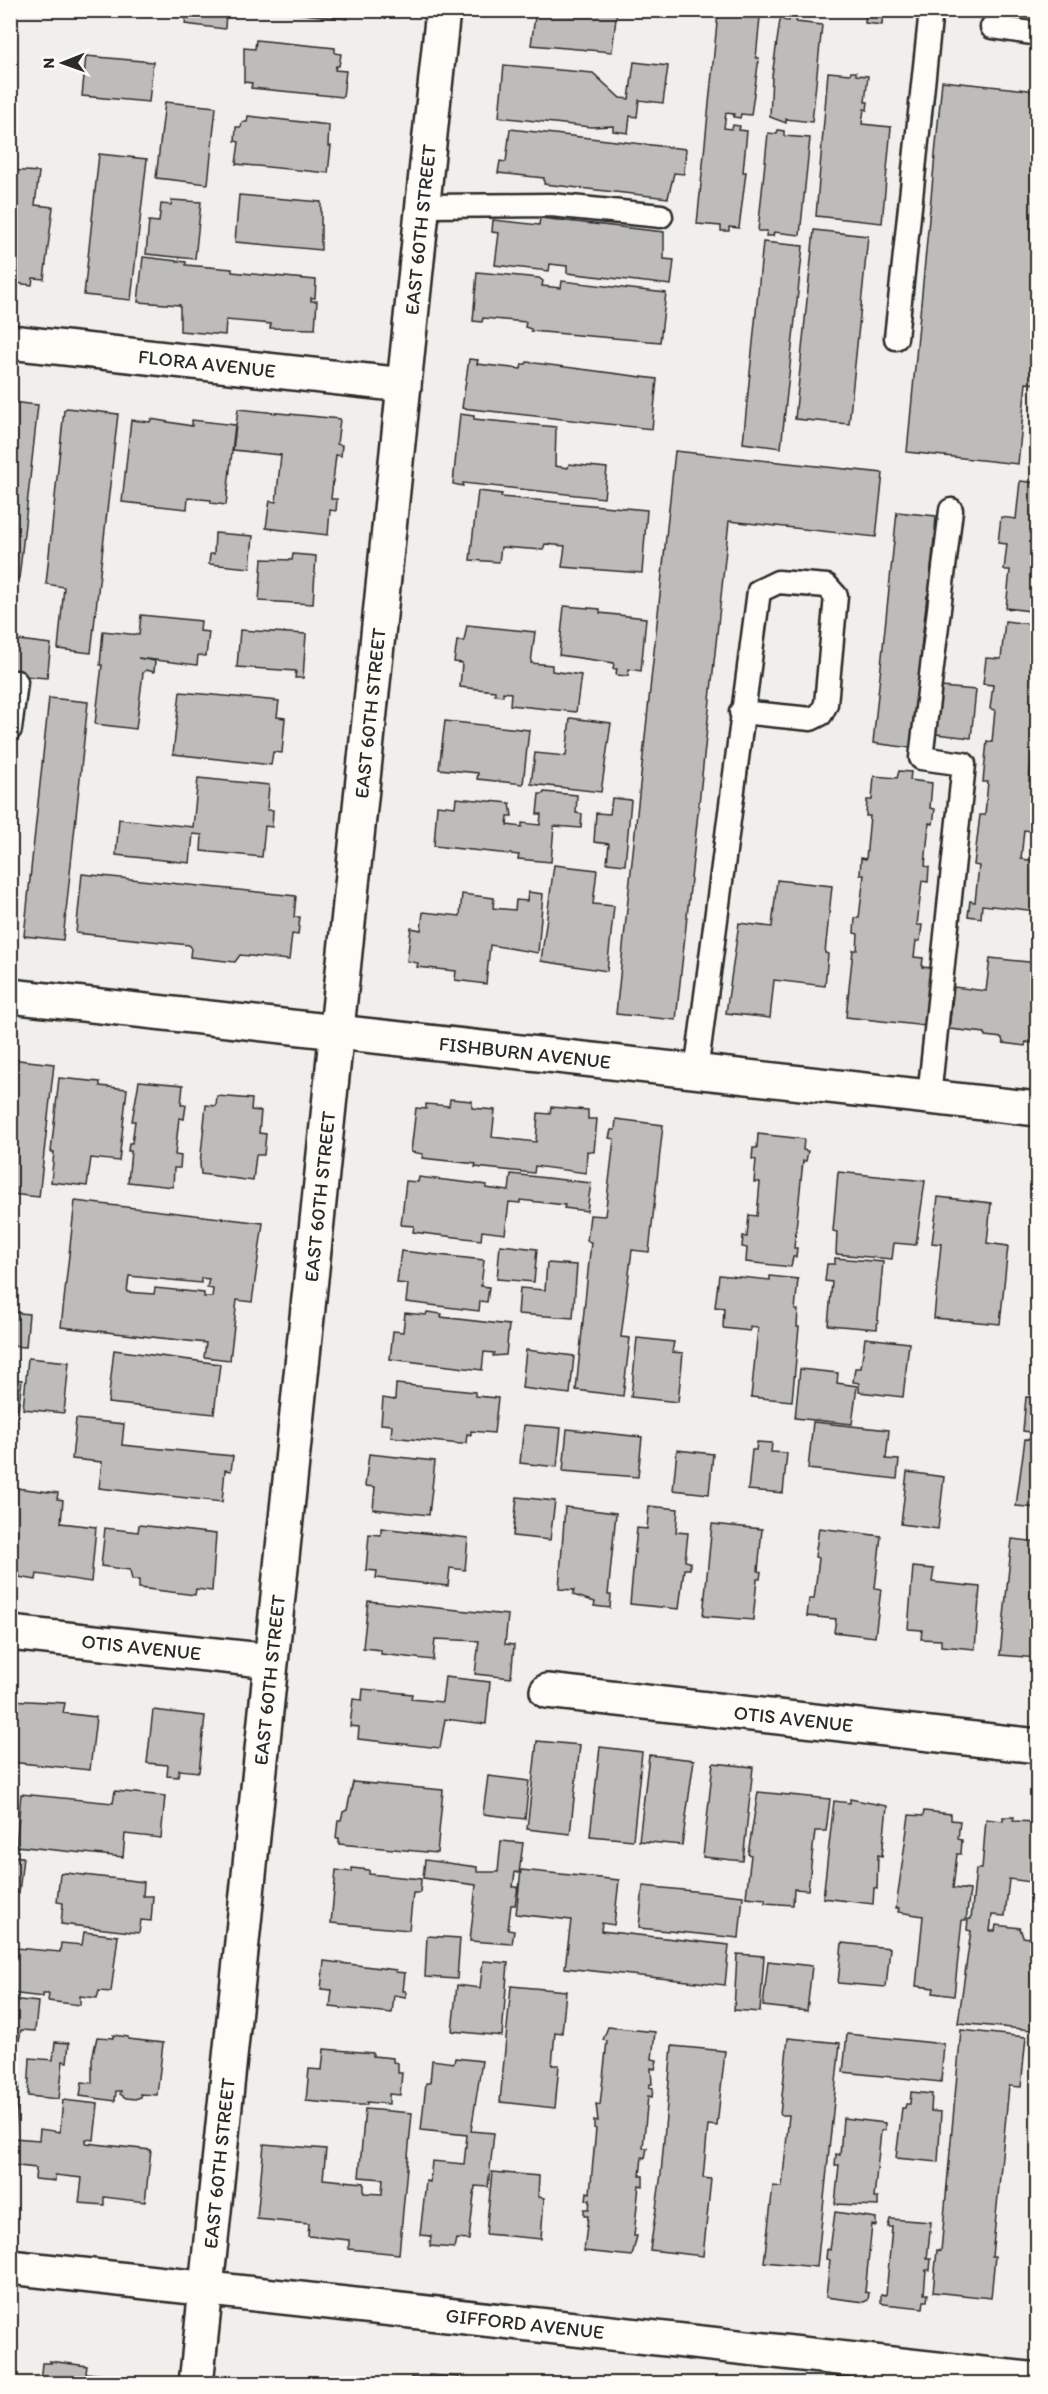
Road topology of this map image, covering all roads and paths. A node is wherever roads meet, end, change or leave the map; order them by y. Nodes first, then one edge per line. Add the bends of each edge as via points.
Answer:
1 (443, 10) edge
2 (931, 10) edge
3 (992, 27) dead end
4 (1038, 34) edge
5 (423, 206) junction
6 (661, 216) dead end
7 (896, 338) dead end
8 (10, 342) edge
9 (404, 385) junction
10 (951, 510) dead end
11 (16, 682) dead end
12 (741, 712) junction
13 (10, 729) edge
14 (10, 996) edge
15 (337, 1032) junction
16 (696, 1072) junction
17 (929, 1097) junction
18 (1038, 1109) edge
19 (10, 1633) edge
20 (271, 1661) junction
21 (547, 1691) dead end
22 (1038, 1746) edge
23 (10, 2267) edge
24 (205, 2288) junction
25 (1038, 2380) edge
26 (196, 2384) edge

1 - 5 street, EAST 60TH STREET
2 - 7 lane
3 - 4 lane
5 - 6 lane via 551,205
5 - 9 street, EAST 60TH STREET
8 - 9 street, FLORA AVENUE
9 - 15 street, EAST 60TH STREET
10 - 17 lane via 921,758 964,764
11 - 13 lane
12 - 12 lane via 759,591 777,582 827,586 836,596 826,704 821,714 811,719
12 - 16 lane
14 - 15 street, FISHBURN AVENUE
15 - 16 street, FISHBURN AVENUE
15 - 20 street, EAST 60TH STREET
16 - 17 street, FISHBURN AVENUE
17 - 18 street, FISHBURN AVENUE
19 - 20 street, OTIS AVENUE
20 - 24 street, EAST 60TH STREET
21 - 22 street, OTIS AVENUE
23 - 24 street, GIFFORD AVENUE
24 - 25 street, GIFFORD AVENUE
24 - 26 street, EAST 60TH STREET

